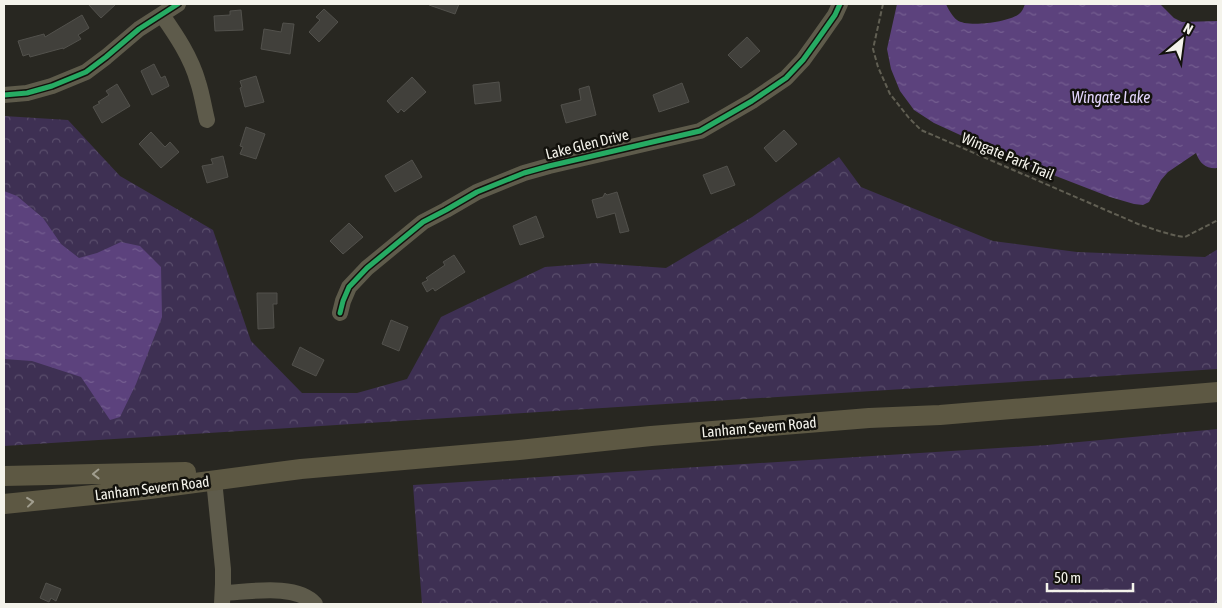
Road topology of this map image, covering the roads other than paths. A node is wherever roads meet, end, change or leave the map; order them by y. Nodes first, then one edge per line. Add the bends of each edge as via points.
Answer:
1 (178, 4) edge
2 (840, 4) edge
3 (162, 15) junction
4 (4, 95) edge
5 (207, 120) dead end
6 (340, 313) dead end
7 (1218, 392) edge
8 (301, 469) junction
9 (4, 476) edge
10 (214, 480) junction
11 (4, 504) edge
12 (222, 599) edge
13 (315, 604) edge

1 - 3 street
2 - 6 street, Lake Glen Drive via 803,60 786,78 752,101 700,132 550,166 477,192 424,222 367,268 350,288
3 - 4 street via 139,29 86,72 52,86
3 - 5 street via 194,71
7 - 8 main road, Lanham Severn Road via 651,436
8 -> 9 main road, Lanham Severn Road
8 - 10 main road, Lanham Severn Road
11 -> 10 main road, Lanham Severn Road
10 - 12 street
12 - 13 street via 273,590 304,595

